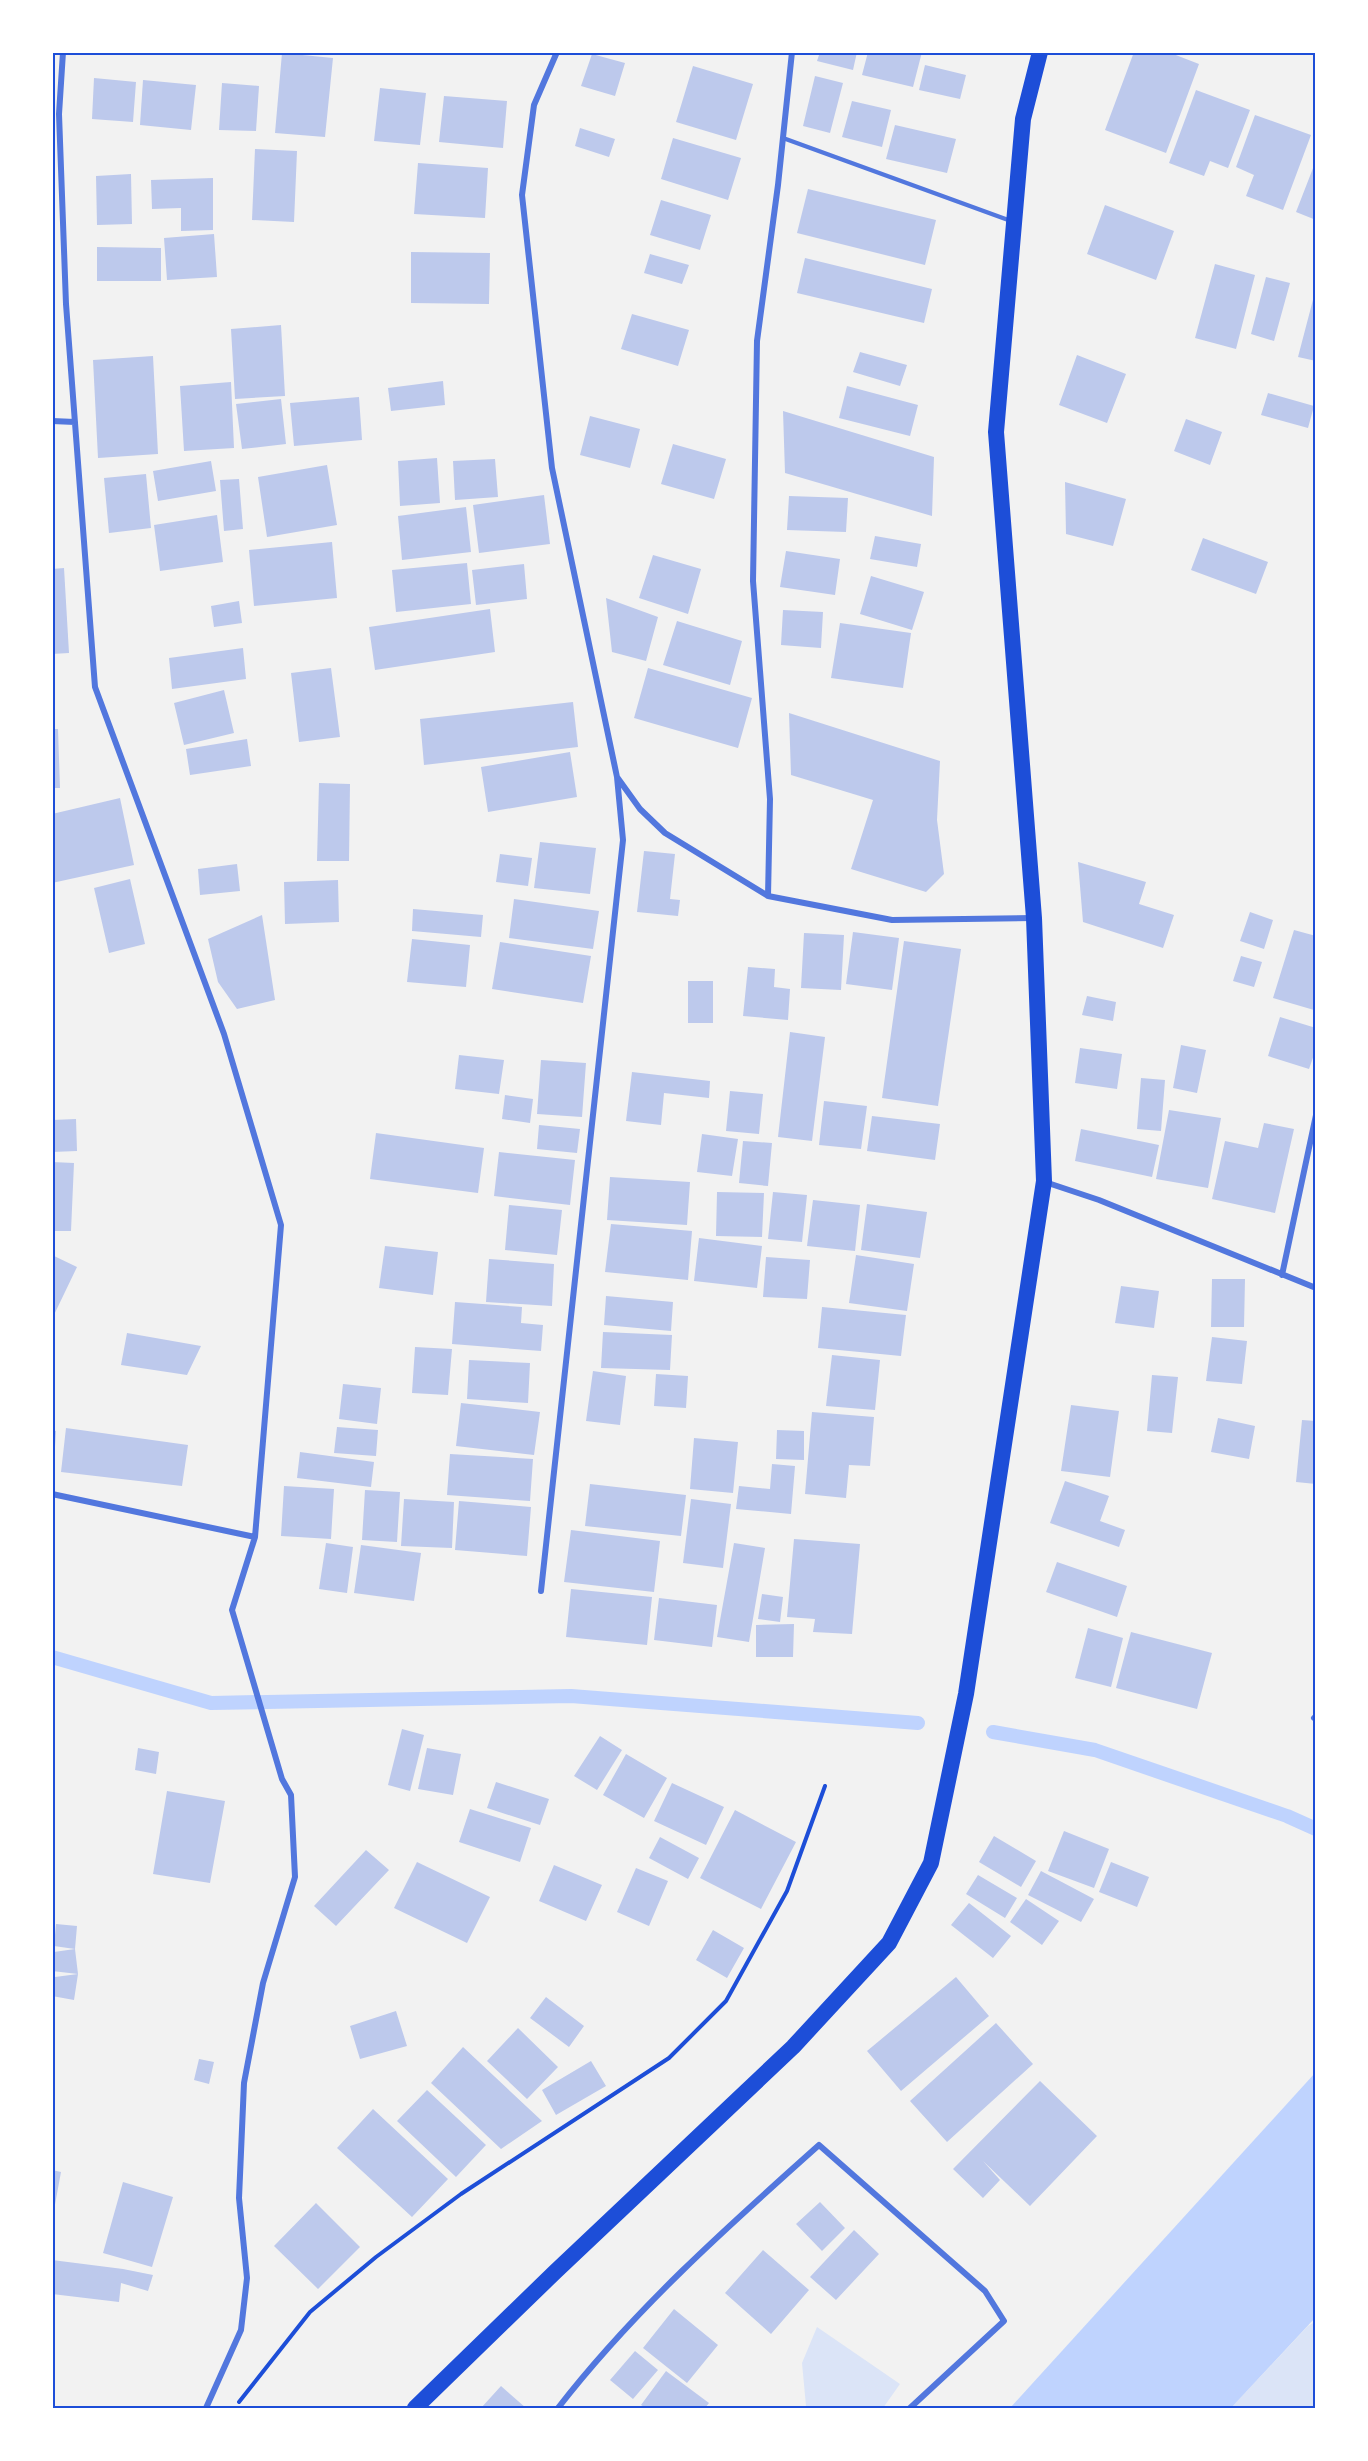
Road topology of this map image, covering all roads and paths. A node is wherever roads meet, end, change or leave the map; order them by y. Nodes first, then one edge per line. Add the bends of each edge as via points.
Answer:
1 (63, 52) edge
2 (557, 52) edge
3 (792, 52) edge
4 (1040, 52) edge
5 (783, 138) junction
6 (1014, 222) junction
7 (52, 421) edge
8 (75, 422) junction
9 (617, 777) junction
10 (768, 896) junction
11 (1034, 918) junction
12 (1316, 1115) edge
13 (1044, 1181) junction
14 (1282, 1275) junction
15 (1316, 1288) edge
16 (52, 1494) edge
17 (255, 1537) junction
18 (541, 1591) dead end
19 (825, 1786) dead end
20 (234, 2405) dead end
21 (206, 2409) edge
22 (415, 2409) edge
23 (558, 2409) edge
24 (910, 2409) edge

1 - 8 street via 59,114
2 - 9 street via 534,105 522,195 552,468
3 - 5 street
4 - 6 highway via 1023,119
5 - 6 lane
5 - 10 street via 757,353 753,581 770,800
6 - 11 highway via 996,432
7 - 8 street
8 - 17 street via 95,687 224,1034 281,1225
9 - 10 street via 664,833
9 - 18 street via 623,840
10 - 11 street via 892,920
11 - 13 highway
12 - 14 street
13 - 14 street
13 - 22 highway via 966,1694 931,1863 889,1943 793,2048
14 - 15 street
16 - 17 street
17 - 21 street via 232,1610 282,1779 291,1795 295,1877 263,1983 244,2083 239,2198 247,2278 241,2330
19 - 20 path via 787,1891 726,2001 669,2058 461,2194 375,2257 310,2312
23 - 24 street via 595,2361 711,2241 819,2145 985,2290 1004,2321

